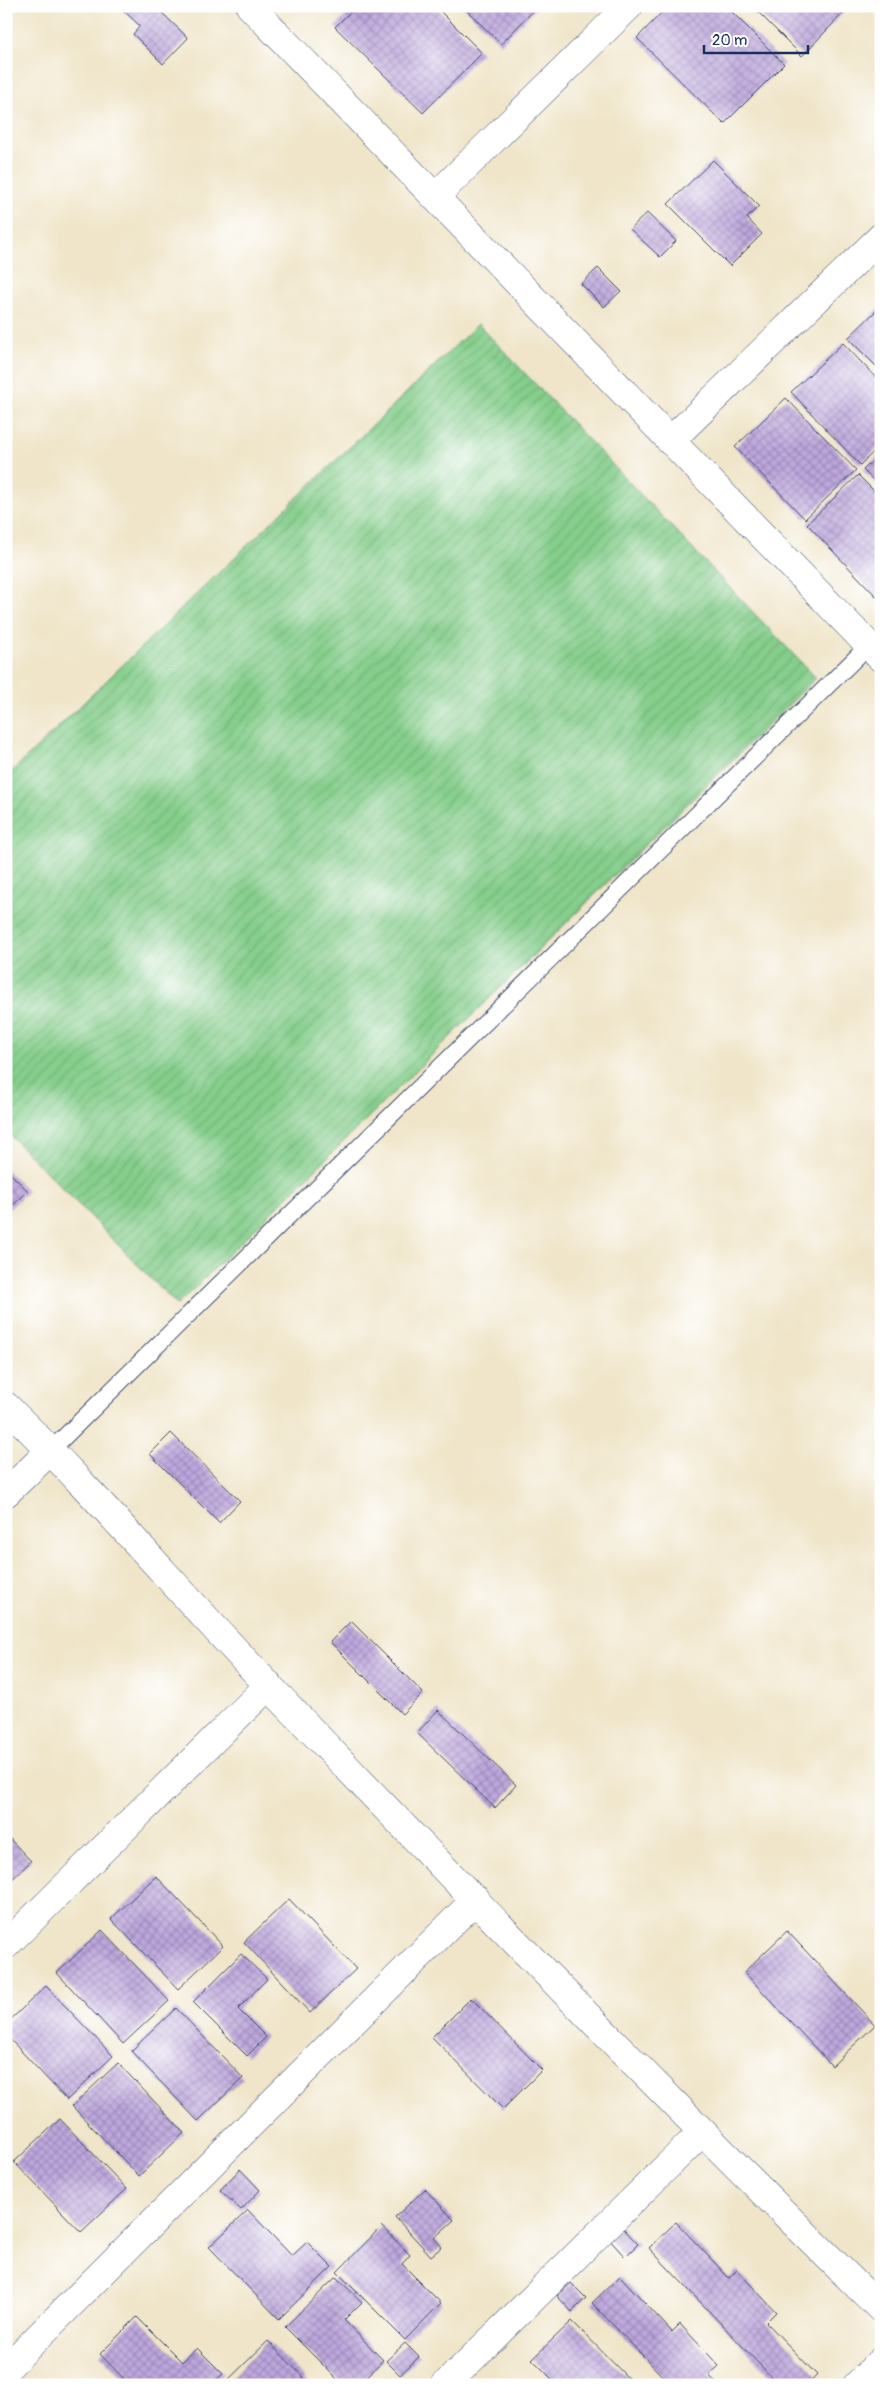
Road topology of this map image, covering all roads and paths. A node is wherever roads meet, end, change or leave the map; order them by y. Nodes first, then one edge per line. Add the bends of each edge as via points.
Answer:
1 (250, 6) edge
2 (629, 6) edge
3 (434, 197) junction
4 (881, 237) edge
5 (670, 441) junction
6 (875, 652) edge
7 (6, 1406) edge
8 (51, 1450) junction
9 (6, 1493) edge
10 (269, 1685) junction
11 (476, 1899) junction
12 (6, 1945) edge
13 (702, 2133) junction
14 (881, 2309) edge
15 (881, 2361) edge
16 (6, 2369) edge
17 (444, 2385) edge
18 (857, 2385) edge

1 - 3 street
2 - 3 street
3 - 5 street
4 - 5 street
5 - 6 street
6 - 8 lane
7 - 8 street
8 - 9 street
8 - 10 street
10 - 11 street
10 - 12 street
11 - 13 street
11 - 16 street
13 - 14 street
13 - 17 street
15 - 18 street

